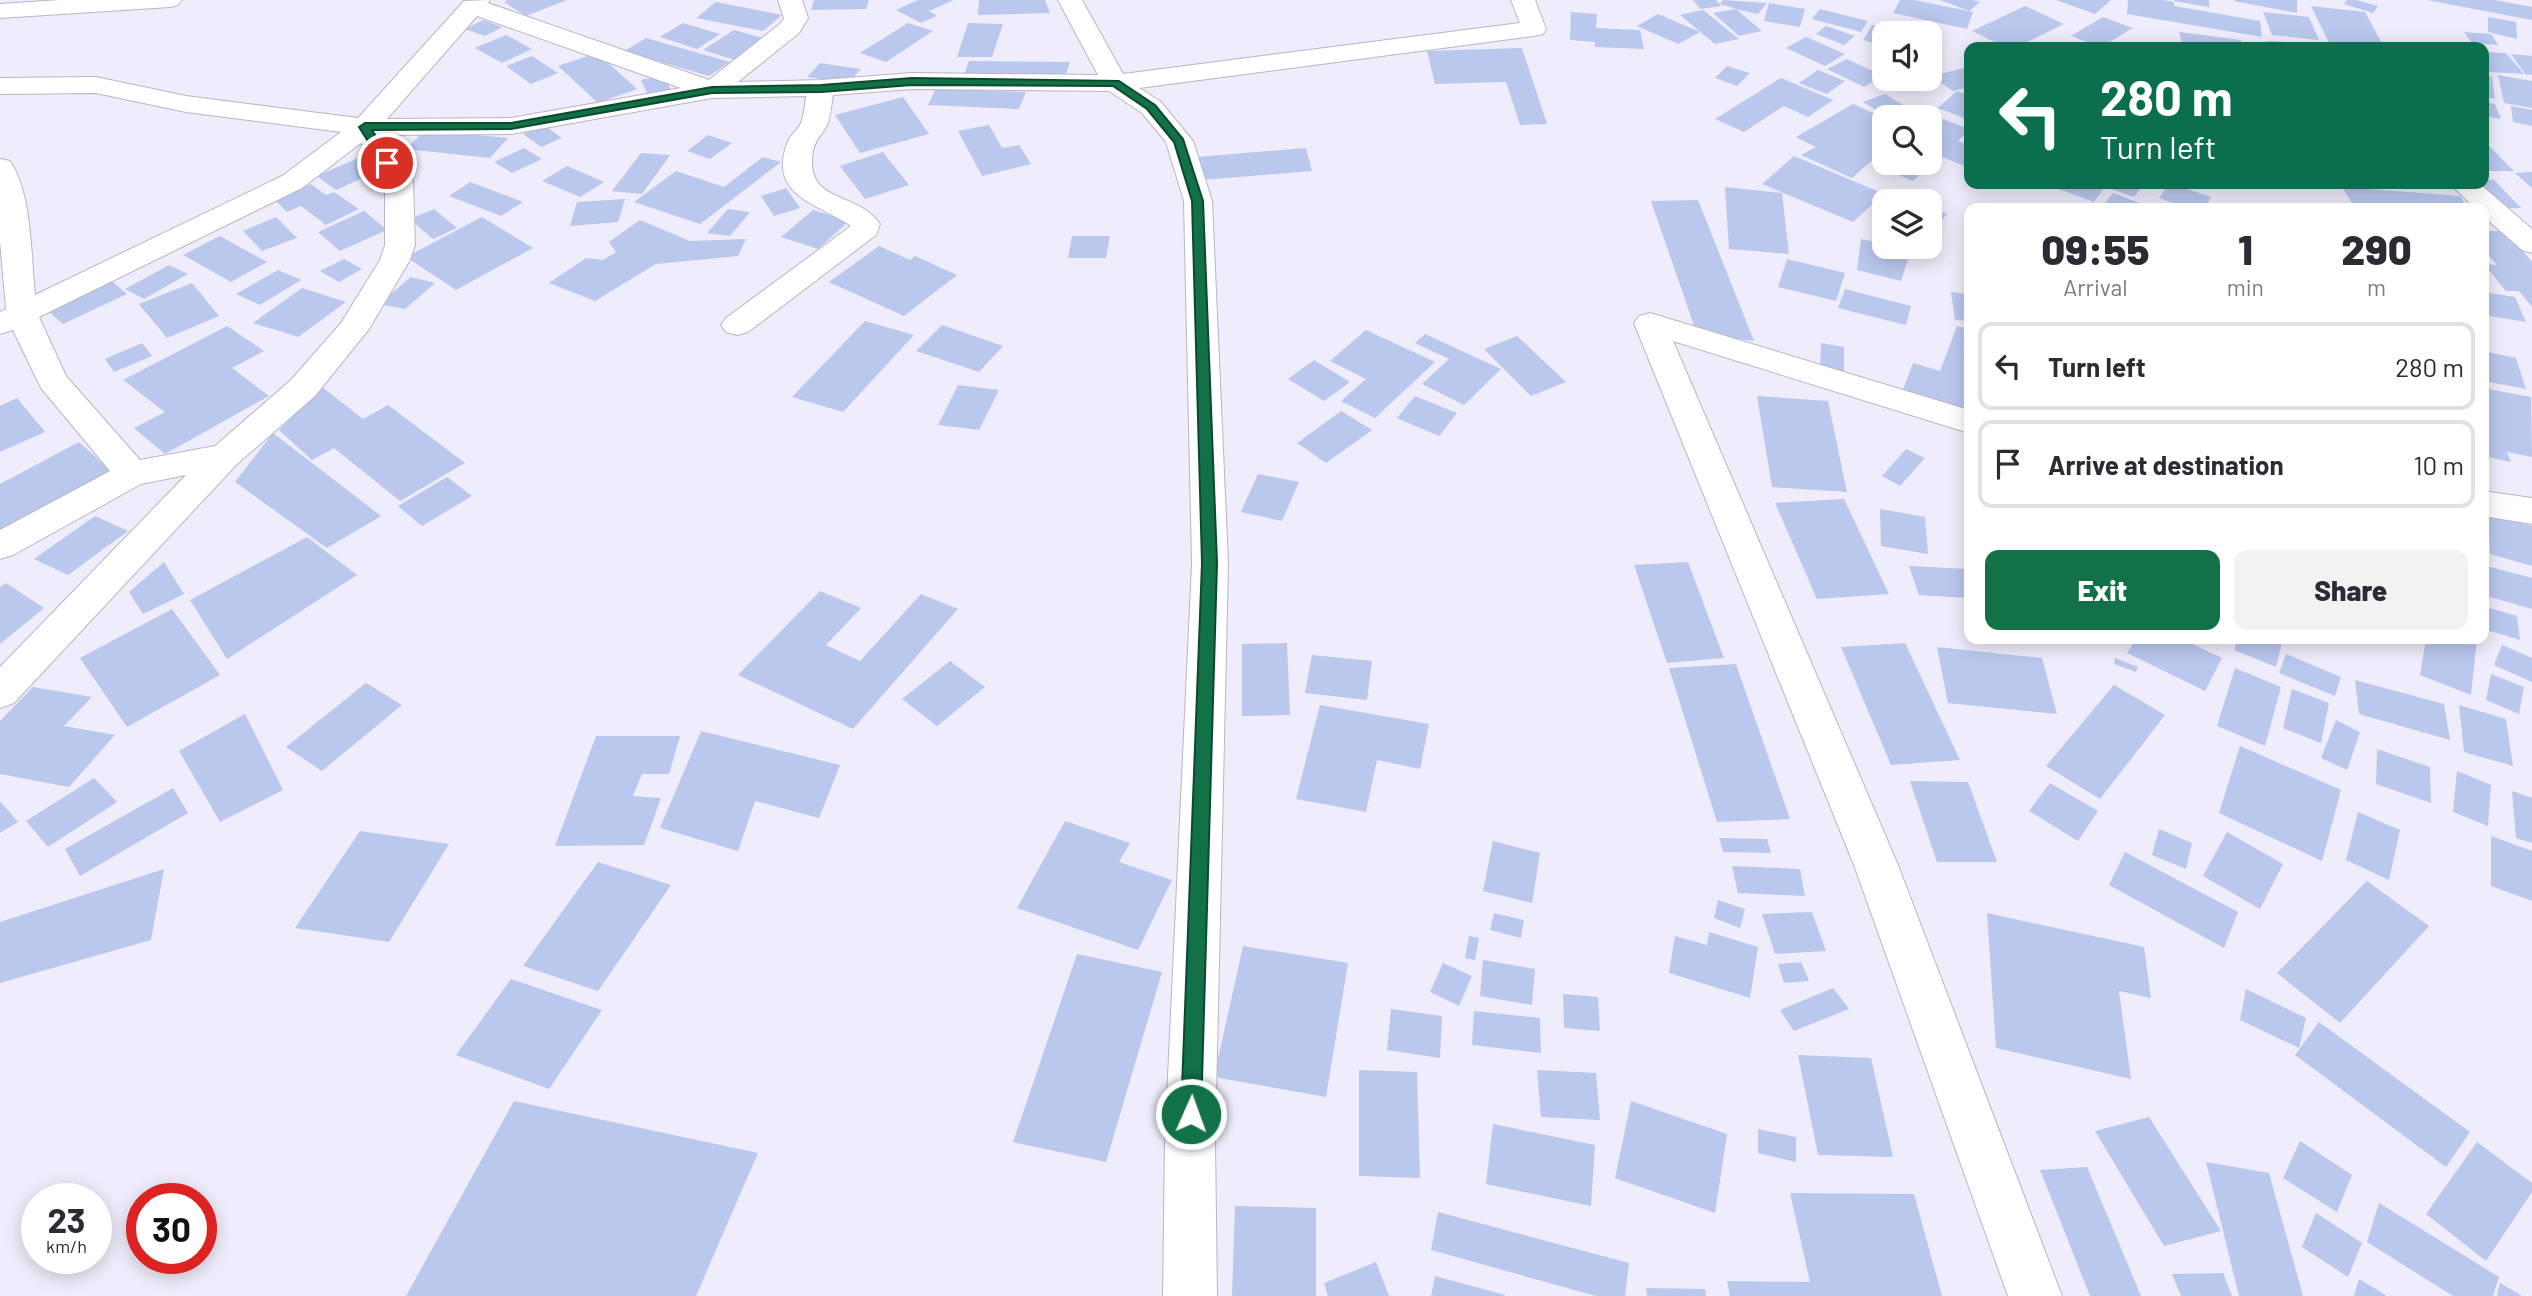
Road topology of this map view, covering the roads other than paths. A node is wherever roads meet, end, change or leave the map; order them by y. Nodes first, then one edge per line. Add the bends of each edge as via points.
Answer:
1 (40, 0) edge
2 (170, 0) edge
3 (790, 0) edge
4 (1070, 0) edge
5 (1524, 0) edge
6 (475, 3) edge
7 (0, 9) edge
8 (1115, 83) junction
9 (0, 86) edge
10 (821, 88) junction
11 (712, 90) junction
12 (365, 127) junction
13 (0, 167) edge
14 (2470, 189) edge
15 (2486, 203) edge
16 (2489, 206) edge
17 (2532, 244) edge
18 (11, 319) edge
19 (737, 326) dead end
20 (1964, 420) edge
21 (225, 456) junction
22 (132, 474) junction
23 (2489, 504) edge
24 (2532, 512) edge
25 (0, 546) edge
26 (0, 692) edge
27 (1190, 1296) edge
28 (2035, 1296) edge

1 - 7 street
2 - 7 street
3 - 11 street via 796,19 790,28
4 - 8 street
5 - 8 street via 1534,29
6 - 11 street
6 - 12 street
8 - 10 street via 912,82
8 - 27 street via 1151,107 1179,141 1198,201 1209,563
9 - 12 street via 96,85 186,104
10 - 11 street
10 - 19 street via 814,125 802,140 797,168 800,183 859,218 866,229
11 - 12 street via 511,126
12 - 18 street via 283,188
12 - 21 street via 399,181 400,245 395,260 353,329 303,388
13 - 18 street via 11,204
14 - 15 street
16 - 17 street
18 - 22 street via 52,380
20 - 28 street via 1650,323 1876,865
21 - 22 street
21 - 26 street
22 - 25 street
23 - 24 street

